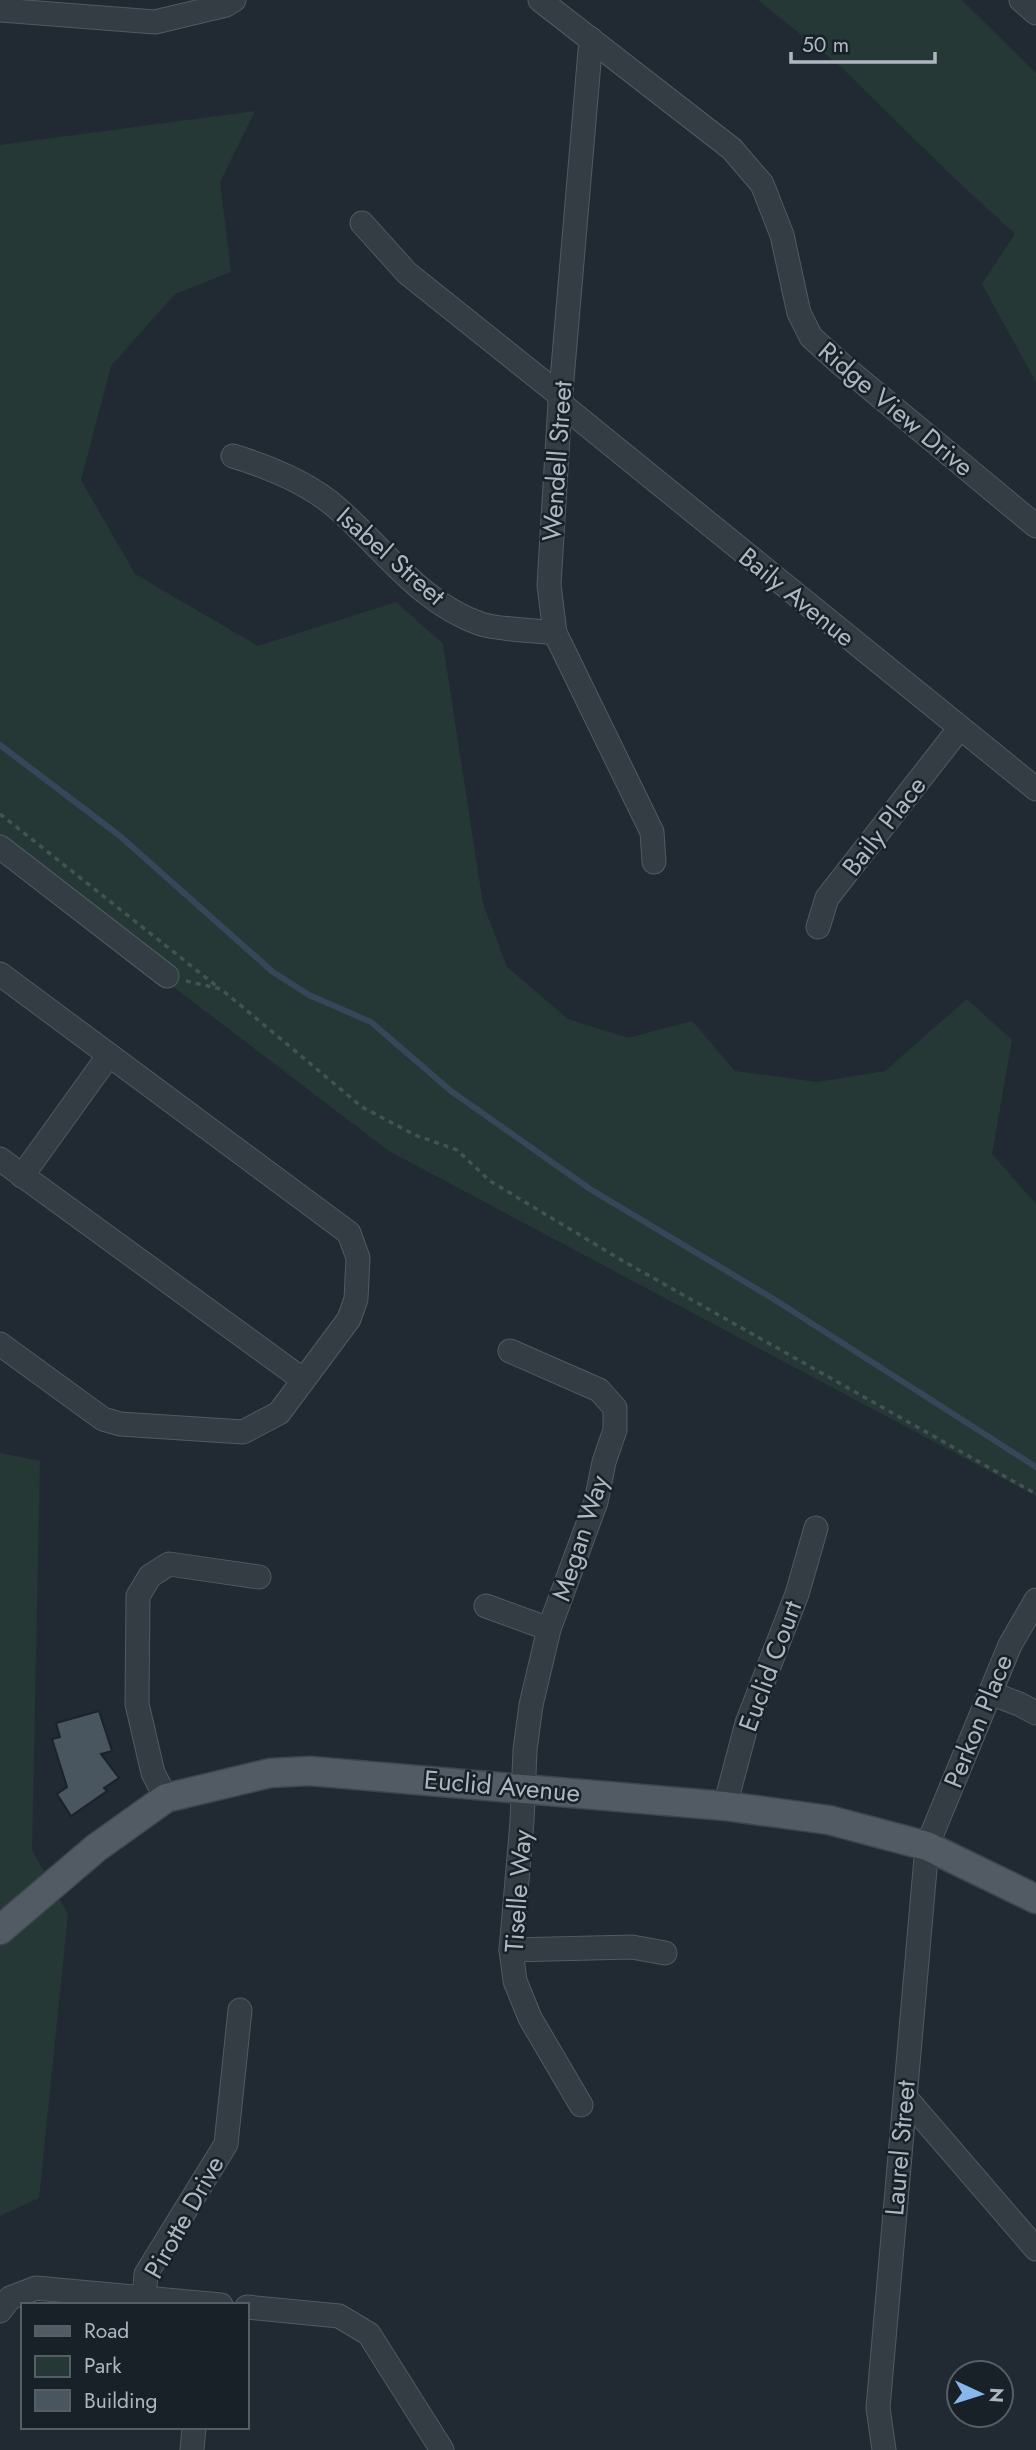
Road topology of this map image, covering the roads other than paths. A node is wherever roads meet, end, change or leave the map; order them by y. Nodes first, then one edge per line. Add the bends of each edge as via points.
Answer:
1 (234, 0) edge
2 (540, 0) edge
3 (1021, 0) edge
4 (0, 9) edge
5 (1036, 13) edge
6 (591, 39) junction
7 (362, 223) dead end
8 (560, 400) junction
9 (233, 456) dead end
10 (1036, 526) edge
11 (555, 633) junction
12 (959, 729) junction
13 (1036, 789) edge
14 (0, 847) edge
15 (654, 862) dead end
16 (818, 927) dead end
17 (0, 974) edge
18 (167, 976) road end
19 (109, 1055) junction
20 (0, 1159) edge
21 (22, 1176) junction
22 (0, 1344) edge
23 (510, 1351) dead end
24 (302, 1379) junction
25 (816, 1528) dead end
26 (259, 1577) dead end
27 (1036, 1600) edge
28 (486, 1606) dead end
29 (549, 1629) junction
30 (990, 1693) junction
31 (1036, 1713) edge
32 (524, 1787) junction
33 (166, 1798) junction
34 (725, 1806) junction
35 (927, 1846) junction
36 (1036, 1899) edge
37 (0, 1930) edge
38 (511, 1950) junction
39 (665, 1953) dead end
40 (240, 2010) dead end
41 (905, 2097) junction
42 (581, 2105) dead end
43 (1036, 2249) edge
44 (144, 2299) junction
45 (197, 2303) edge
46 (5, 2304) edge
47 (248, 2307) edge
48 (194, 2429) edge
49 (428, 2430) junction
50 (192, 2450) edge
51 (417, 2450) edge
52 (442, 2450) edge
53 (884, 2450) edge

1 - 4 street via 155,22
2 - 6 street, Ridge View Drive
3 - 5 street
6 - 8 street, Wendell Street
6 - 10 street, Ridge View Drive via 732,149 762,184 782,235 799,313 811,337
7 - 8 street, Baily Avenue via 407,273
8 - 11 street, Wendell Street via 549,585
8 - 12 street, Baily Avenue
9 - 11 street, Isabel Street via 266,466 336,506 432,598 482,625
11 - 15 street, Wendell Street via 652,832
12 - 13 street, Baily Avenue
12 - 16 street, Baily Place via 827,898
14 - 18 street
17 - 19 street
19 - 21 street
19 - 24 street via 349,1233 358,1258 356,1299 349,1319
20 - 21 street
21 - 24 street
22 - 24 street via 103,1419 120,1424 243,1433 279,1412
23 - 29 street, Megan Way via 599,1390 615,1408 615,1430 596,1502
25 - 34 street, Euclid Court via 797,1594 747,1723
26 - 33 street via 170,1564 150,1576 138,1596 136,1704 153,1773
27 - 30 street, Perkon Place
28 - 29 street
29 - 32 street, Megan Way via 531,1704
30 - 31 street
30 - 35 street, Perkon Place
32 - 33 main road, Euclid Avenue via 310,1771 270,1773
32 - 34 main road, Euclid Avenue
32 - 38 street, Tiselle Way
33 - 37 main road, Euclid Avenue via 96,1848
34 - 35 main road, Euclid Avenue via 829,1820
35 - 36 main road, Euclid Avenue
35 - 41 street, Laurel Street
38 - 39 street via 632,1947
38 - 42 street, Tiselle Way via 515,1980 530,2018
40 - 44 street, Pirotte Drive via 226,2144 146,2274
41 - 43 street
41 - 53 street, Laurel Street via 878,2408
44 - 45 street
44 - 46 street via 36,2288
47 - 49 street via 339,2316 356,2325 369,2334
48 - 50 street
49 - 51 street
49 - 52 street

